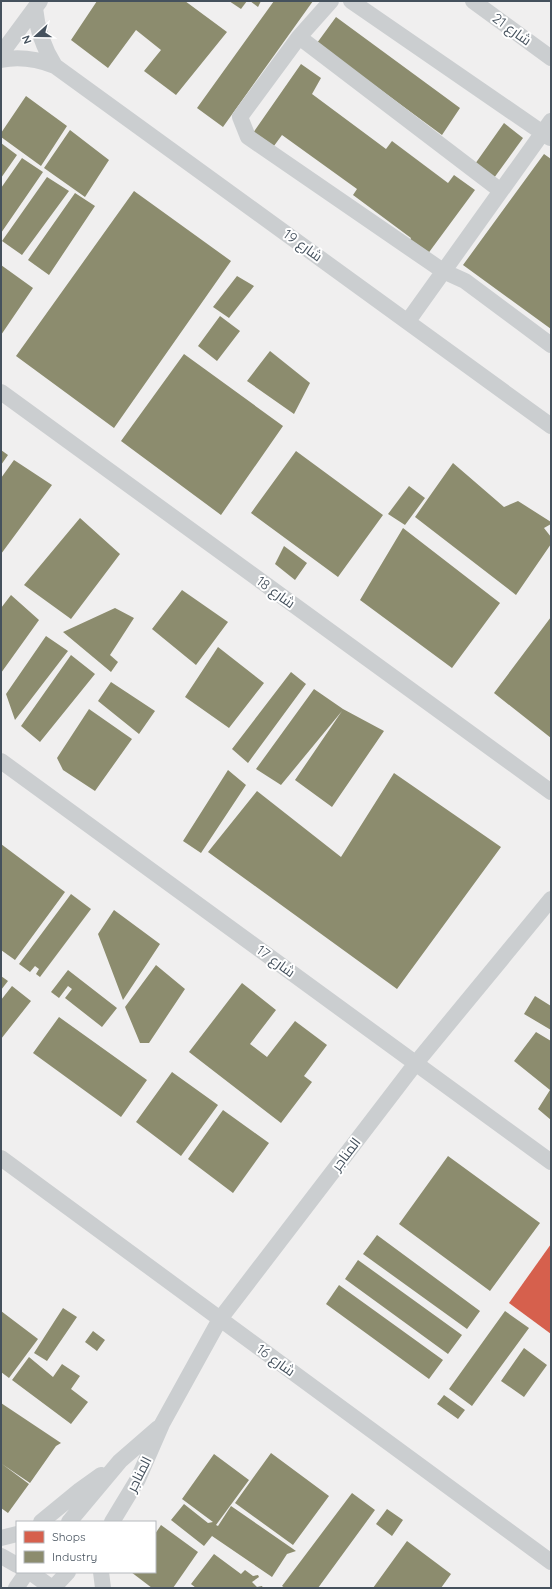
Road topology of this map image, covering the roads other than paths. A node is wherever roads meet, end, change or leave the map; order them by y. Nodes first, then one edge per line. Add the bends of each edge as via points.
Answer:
1 (331, 1) edge
2 (351, 1) edge
3 (473, 1) edge
4 (37, 4) edge
5 (299, 37) junction
6 (1, 54) edge
7 (551, 58) edge
8 (1, 60) edge
9 (55, 66) junction
10 (548, 131) edge
11 (500, 191) junction
12 (443, 271) junction
13 (408, 321) junction
14 (551, 345) edge
15 (1, 392) edge
16 (551, 426) edge
17 (1, 760) edge
18 (551, 792) edge
19 (551, 899) edge
20 (416, 1063) junction
21 (1, 1158) edge
22 (551, 1162) edge
23 (220, 1319) junction
24 (162, 1424) junction
25 (120, 1461) junction
26 (42, 1521) edge
27 (70, 1521) edge
28 (113, 1521) edge
29 (16, 1534) edge
30 (1, 1538) edge
31 (1, 1556) edge
32 (551, 1562) edge
33 (16, 1564) edge
34 (27, 1573) edge
35 (30, 1573) edge
36 (67, 1573) edge
37 (101, 1573) edge
38 (16, 1588) edge
39 (52, 1588) edge
40 (102, 1588) edge

1 - 5 street
2 - 10 street
3 - 7 street, شارع 21
4 - 6 street
4 - 9 street, شارع 19 via 36,23 40,38
5 - 11 street
5 - 12 street via 240,117 248,137
8 - 9 street, شارع 19 via 32,59
9 - 13 street, شارع 19
10 - 11 street
11 - 12 street
12 - 13 street
12 - 14 street via 465,282
13 - 16 street, شارع 19
15 - 18 street, شارع 18
17 - 20 street, شارع 17
19 - 20 street, المناجر
20 - 22 street, شارع 17
20 - 23 street, المناجر
21 - 23 street, شارع 16
23 - 24 street, المناجر
23 - 32 street, شارع 16
24 - 25 street, المناجر
24 - 28 street, المناجر via 138,1479
25 - 26 street, المناجر
25 - 27 street, المناجر
29 - 30 street
31 - 33 street
34 - 38 street
35 - 39 street
36 - 39 street
37 - 40 street

